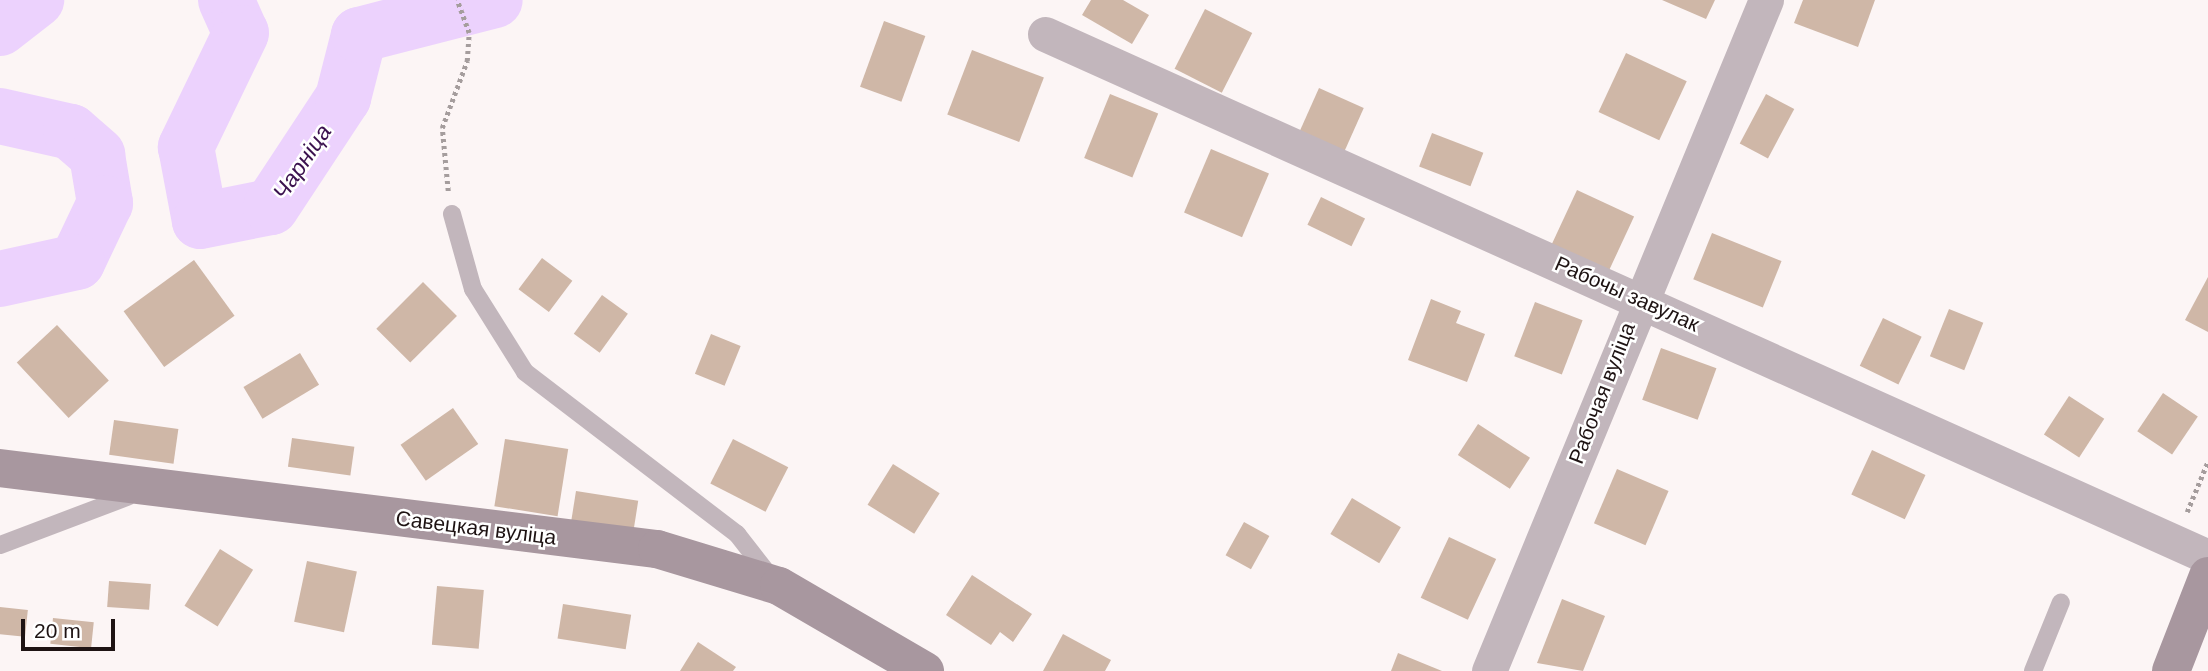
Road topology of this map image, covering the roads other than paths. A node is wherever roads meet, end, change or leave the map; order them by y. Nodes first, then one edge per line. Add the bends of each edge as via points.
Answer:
1 (1766, 0) edge
2 (1045, 34) dead end
3 (452, 214) road end
4 (1639, 299) junction
5 (0, 468) edge
6 (165, 491) junction
7 (0, 545) edge
8 (2208, 557) edge
9 (2208, 576) edge
10 (779, 586) junction
11 (2061, 602) dead end
12 (925, 671) edge
13 (1489, 671) edge
14 (2033, 671) edge
15 (2171, 671) edge

1 - 4 street, Рабочая вуліца
2 - 4 street, Рабочы завулак
3 - 10 lane via 473,289 525,372 737,534
4 - 8 street, Рабочы завулак
4 - 13 street, Рабочая вуліца
5 - 6 main road, Савецкая вуліца
6 - 7 lane via 108,499
6 - 10 main road, Савецкая вуліца via 657,550
9 - 15 main road
10 - 12 main road, Савецкая вуліца
11 - 14 lane

